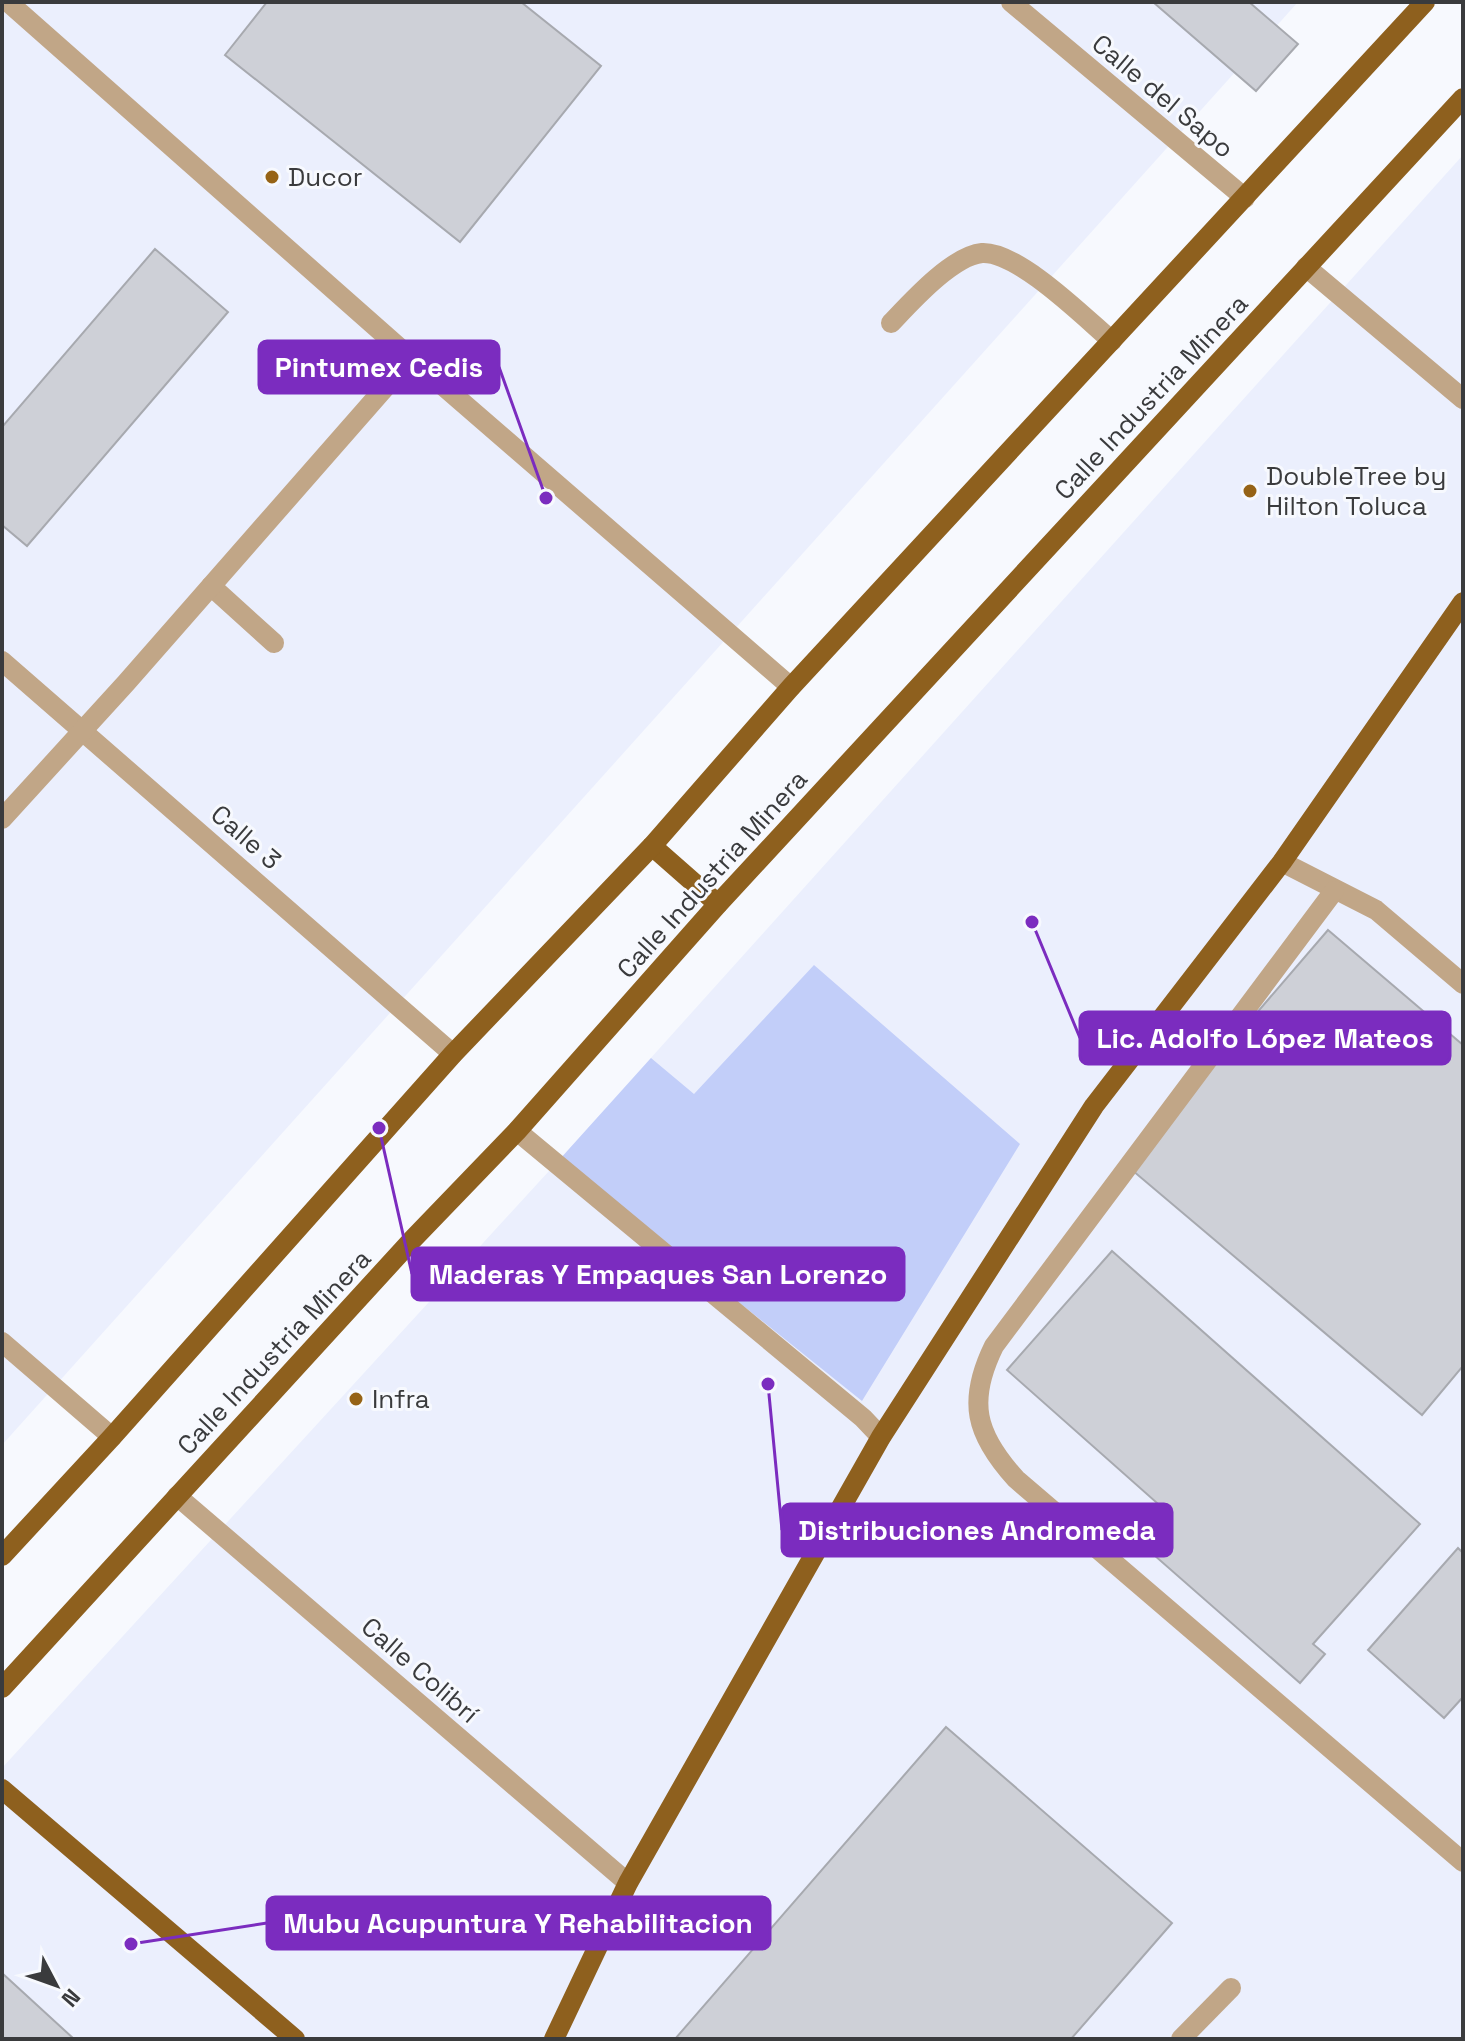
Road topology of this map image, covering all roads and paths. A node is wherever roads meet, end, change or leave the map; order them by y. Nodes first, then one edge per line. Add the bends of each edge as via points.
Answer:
1 (8, 2) edge
2 (1011, 2) edge
3 (1425, 2) edge
4 (1463, 98) edge
5 (1245, 198) junction
6 (1306, 267) junction
7 (891, 323) dead end
8 (1112, 341) junction
9 (411, 358) junction
10 (1463, 399) edge
11 (211, 586) junction
12 (1463, 602) edge
13 (274, 643) dead end
14 (2, 661) edge
15 (791, 687) junction
16 (83, 729) junction
17 (2, 819) edge
18 (652, 846) junction
19 (1282, 862) junction
20 (1334, 891) junction
21 (718, 904) junction
22 (1463, 984) edge
23 (453, 1054) junction
24 (517, 1131) junction
25 (2, 1342) edge
26 (112, 1437) junction
27 (881, 1437) junction
28 (177, 1496) junction
29 (2, 1556) edge
30 (2, 1688) edge
31 (2, 1789) edge
32 (1463, 1862) edge
33 (628, 1883) junction
34 (1231, 1988) dead end
35 (295, 2039) edge
36 (554, 2039) edge
37 (1181, 2039) edge

1 - 9 street
2 - 5 street, Calle del Sapo
3 - 5 main road
4 - 6 main road, Calle Industria Minera
5 - 8 main road
6 - 10 street
6 - 21 main road, Calle Industria Minera
7 - 8 street via 950,267 981,253 1003,257 1033,274
8 - 15 main road
9 - 11 street
9 - 15 street
11 - 13 street
11 - 16 street
12 - 19 main road
14 - 16 street, Calle 3
15 - 18 main road
16 - 17 street
16 - 23 street, Calle 3
18 - 21 main road
18 - 23 main road
19 - 20 street
19 - 27 main road via 1094,1106
20 - 22 street via 1376,910
20 - 32 street via 994,1346 976,1394 978,1412 998,1460 1016,1479
21 - 24 main road, Calle Industria Minera
23 - 26 main road
24 - 27 street
24 - 28 main road, Calle Industria Minera
25 - 26 street
26 - 29 main road
27 - 33 main road
28 - 30 main road, Calle Industria Minera
28 - 33 street, Calle Colibrí
31 - 35 main road
33 - 36 main road
34 - 37 street

